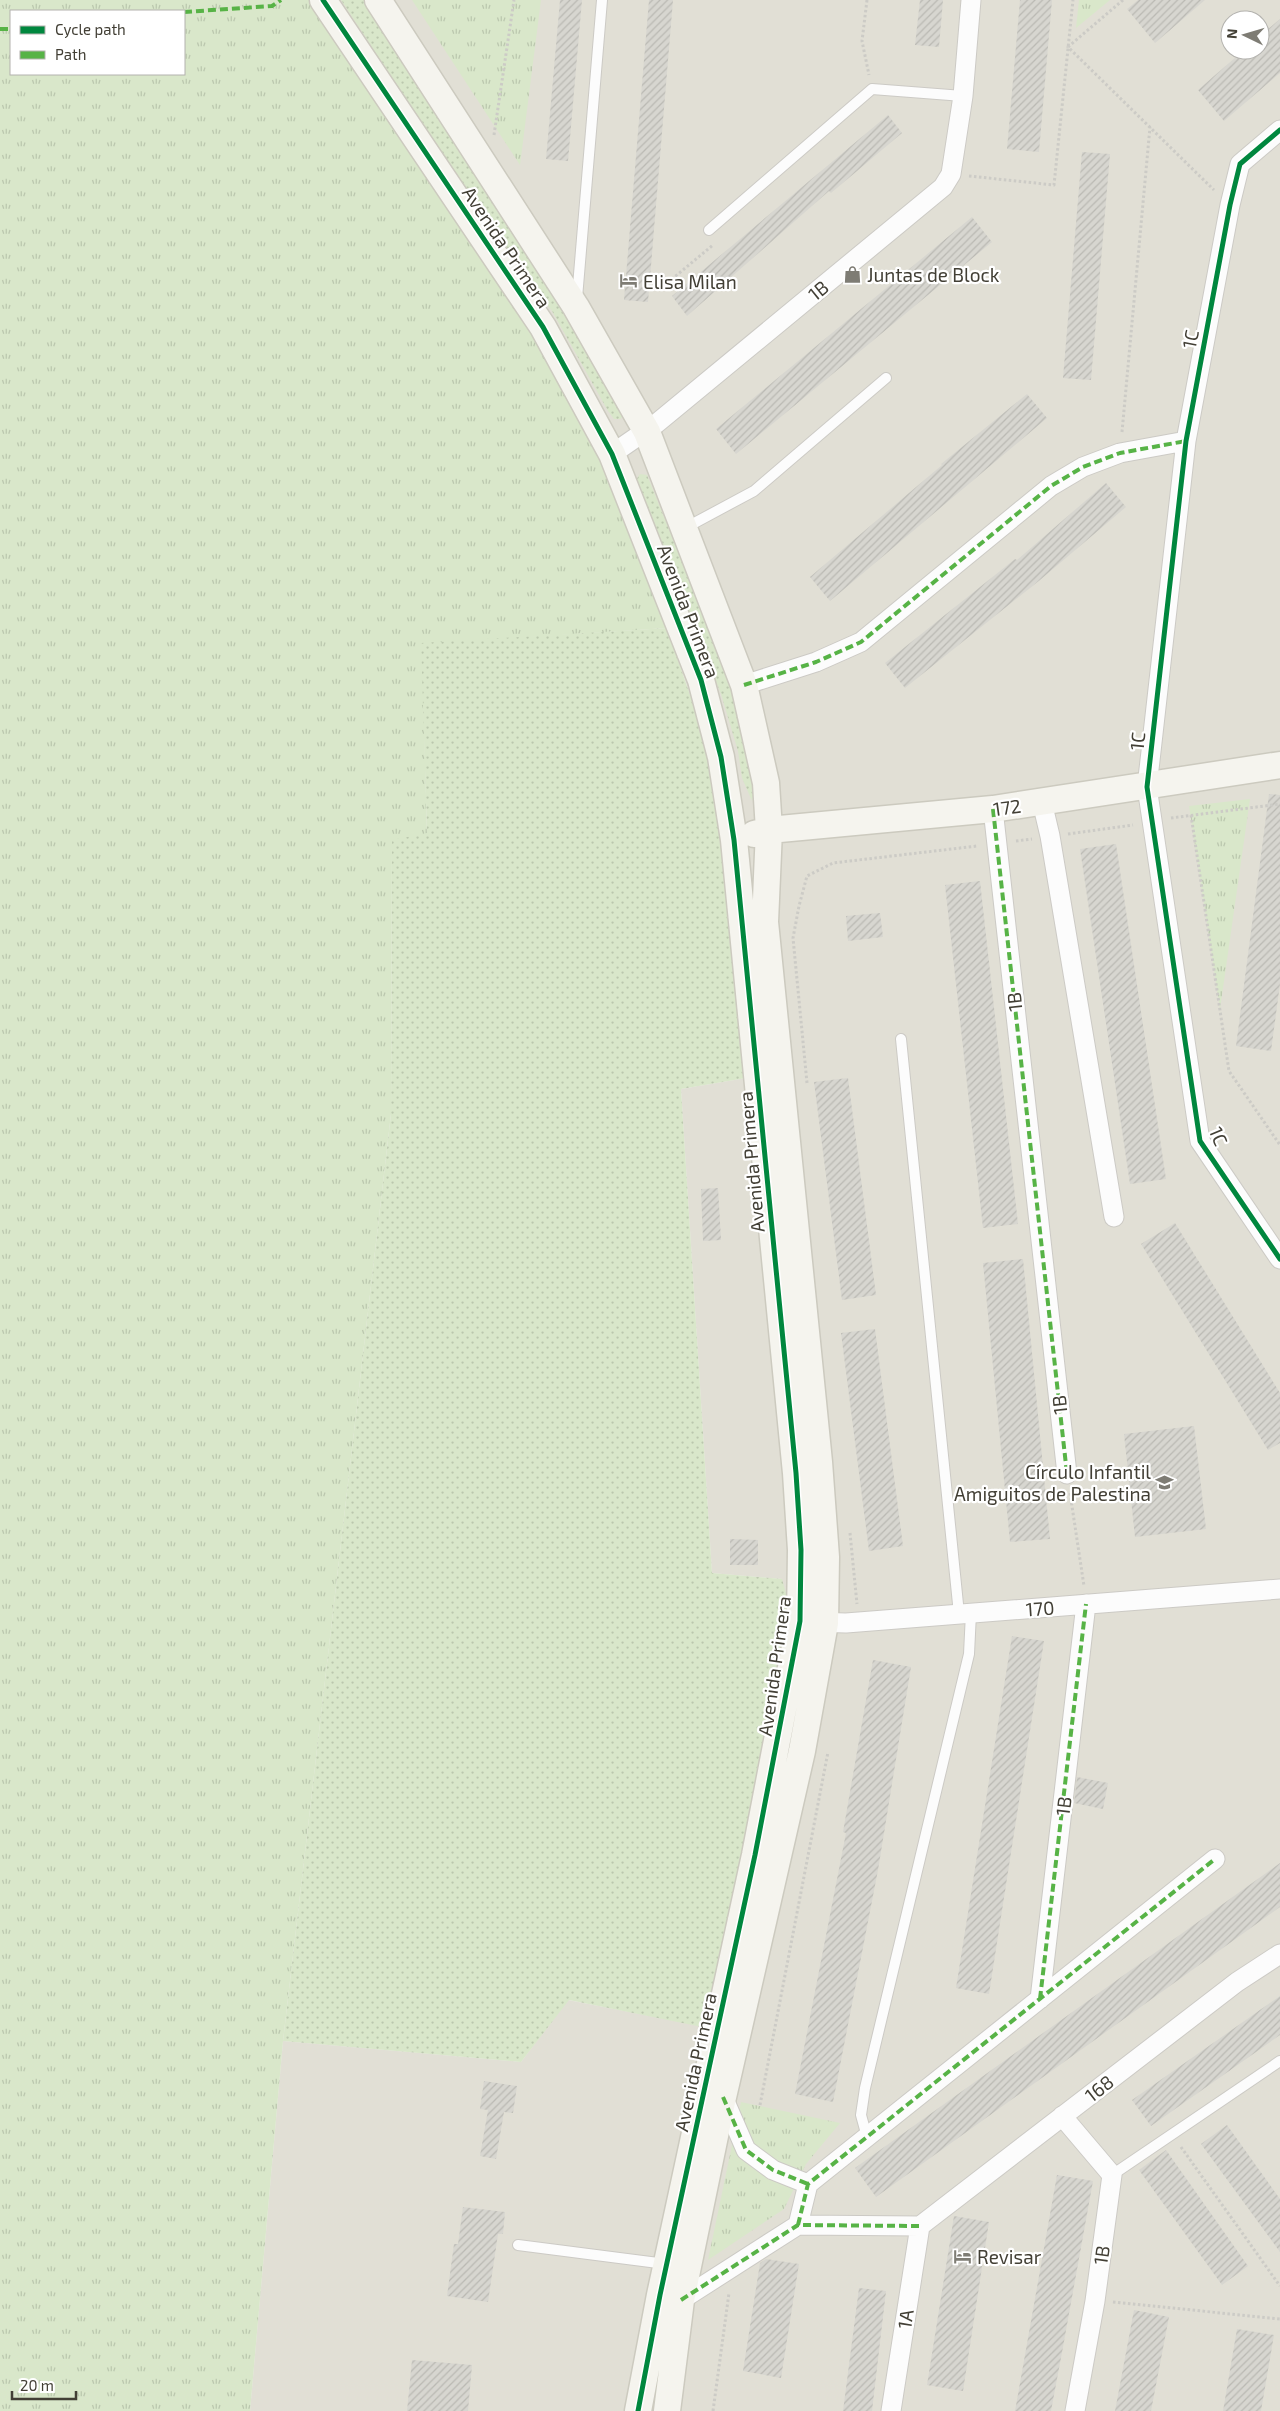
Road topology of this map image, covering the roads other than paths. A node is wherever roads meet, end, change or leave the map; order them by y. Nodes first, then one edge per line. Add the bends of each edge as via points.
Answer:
1 (323, 0) edge
2 (378, 0) edge
3 (602, 0) edge
4 (971, 0) edge
5 (964, 96) junction
6 (1280, 130) edge
7 (709, 230) dead end
8 (576, 307) junction
9 (886, 378) dead end
10 (647, 432) junction
11 (1186, 441) junction
12 (612, 454) junction
13 (684, 528) junction
14 (744, 685) junction
15 (1280, 765) edge
16 (1147, 786) junction
17 (1042, 802) junction
18 (993, 809) junction
19 (769, 830) junction
20 (734, 840) junction
21 (901, 1039) dead end
22 (1114, 1217) dead end
23 (1280, 1258) edge
24 (1067, 1474) road end
25 (1280, 1589) edge
26 (1086, 1604) junction
27 (965, 1613) junction
28 (800, 1621) junction
29 (825, 1623) junction
30 (1215, 1860) dead end
31 (1280, 1954) edge
32 (1040, 1999) junction
33 (1280, 2062) edge
34 (723, 2097) junction
35 (1062, 2116) junction
36 (867, 2137) junction
37 (1112, 2175) junction
38 (808, 2184) junction
39 (798, 2226) junction
40 (920, 2226) junction
41 (518, 2245) dead end
42 (677, 2266) junction
43 (671, 2298) junction
44 (638, 2411) edge
45 (667, 2411) edge
46 (891, 2411) edge
47 (1075, 2411) edge

1 - 12 street, Avenida Primera via 543,326
2 - 8 street, Avenida Primera
3 - 8 lane
4 - 5 street, 1B
5 - 7 lane via 872,89
5 - 10 street, 1B via 951,174 943,188
6 - 11 street, 1C via 1240,164
8 - 10 street, Avenida Primera
9 - 13 lane via 754,491
10 - 12 street, 1B
10 - 13 street, Avenida Primera
11 - 14 street via 1120,453 1083,467 1051,486 861,642 807,665
11 - 16 street, 1C
12 - 20 street, Avenida Primera via 701,680 722,757
13 - 14 street, Avenida Primera
14 - 19 street, Avenida Primera via 766,784
15 - 16 street, 172
16 - 17 street, 172
16 - 23 street, 1C via 1200,1141
17 - 18 street, 172
17 - 22 street
18 - 19 street, 172
18 - 24 street, 1B
19 - 20 street, 172
19 - 29 street, Avenida Primera via 765,922 819,1462 826,1557
20 - 28 street, Avenida Primera via 796,1472 801,1550
21 - 27 lane
25 - 26 street, 170
26 - 27 street, 170
26 - 32 street, 1B
27 - 29 street, 170
27 - 36 lane via 969,1654 865,2088 861,2115
28 - 29 street, 170
28 - 42 street, Avenida Primera
29 - 34 street, Avenida Primera via 802,1751
30 - 32 street
31 - 35 street, 168 via 1237,1982
32 - 36 street
33 - 37 lane
34 - 38 street via 746,2150 772,2170
34 - 42 street, Avenida Primera
35 - 37 street
35 - 40 street, 168
36 - 38 street
37 - 47 street, 1B via 1095,2301
38 - 39 street
39 - 40 street
39 - 43 street via 733,2268
40 - 46 street, 1A
41 - 42 lane
42 - 43 street, Avenida Primera
43 - 44 street, Avenida Primera
43 - 45 street, Avenida Primera

